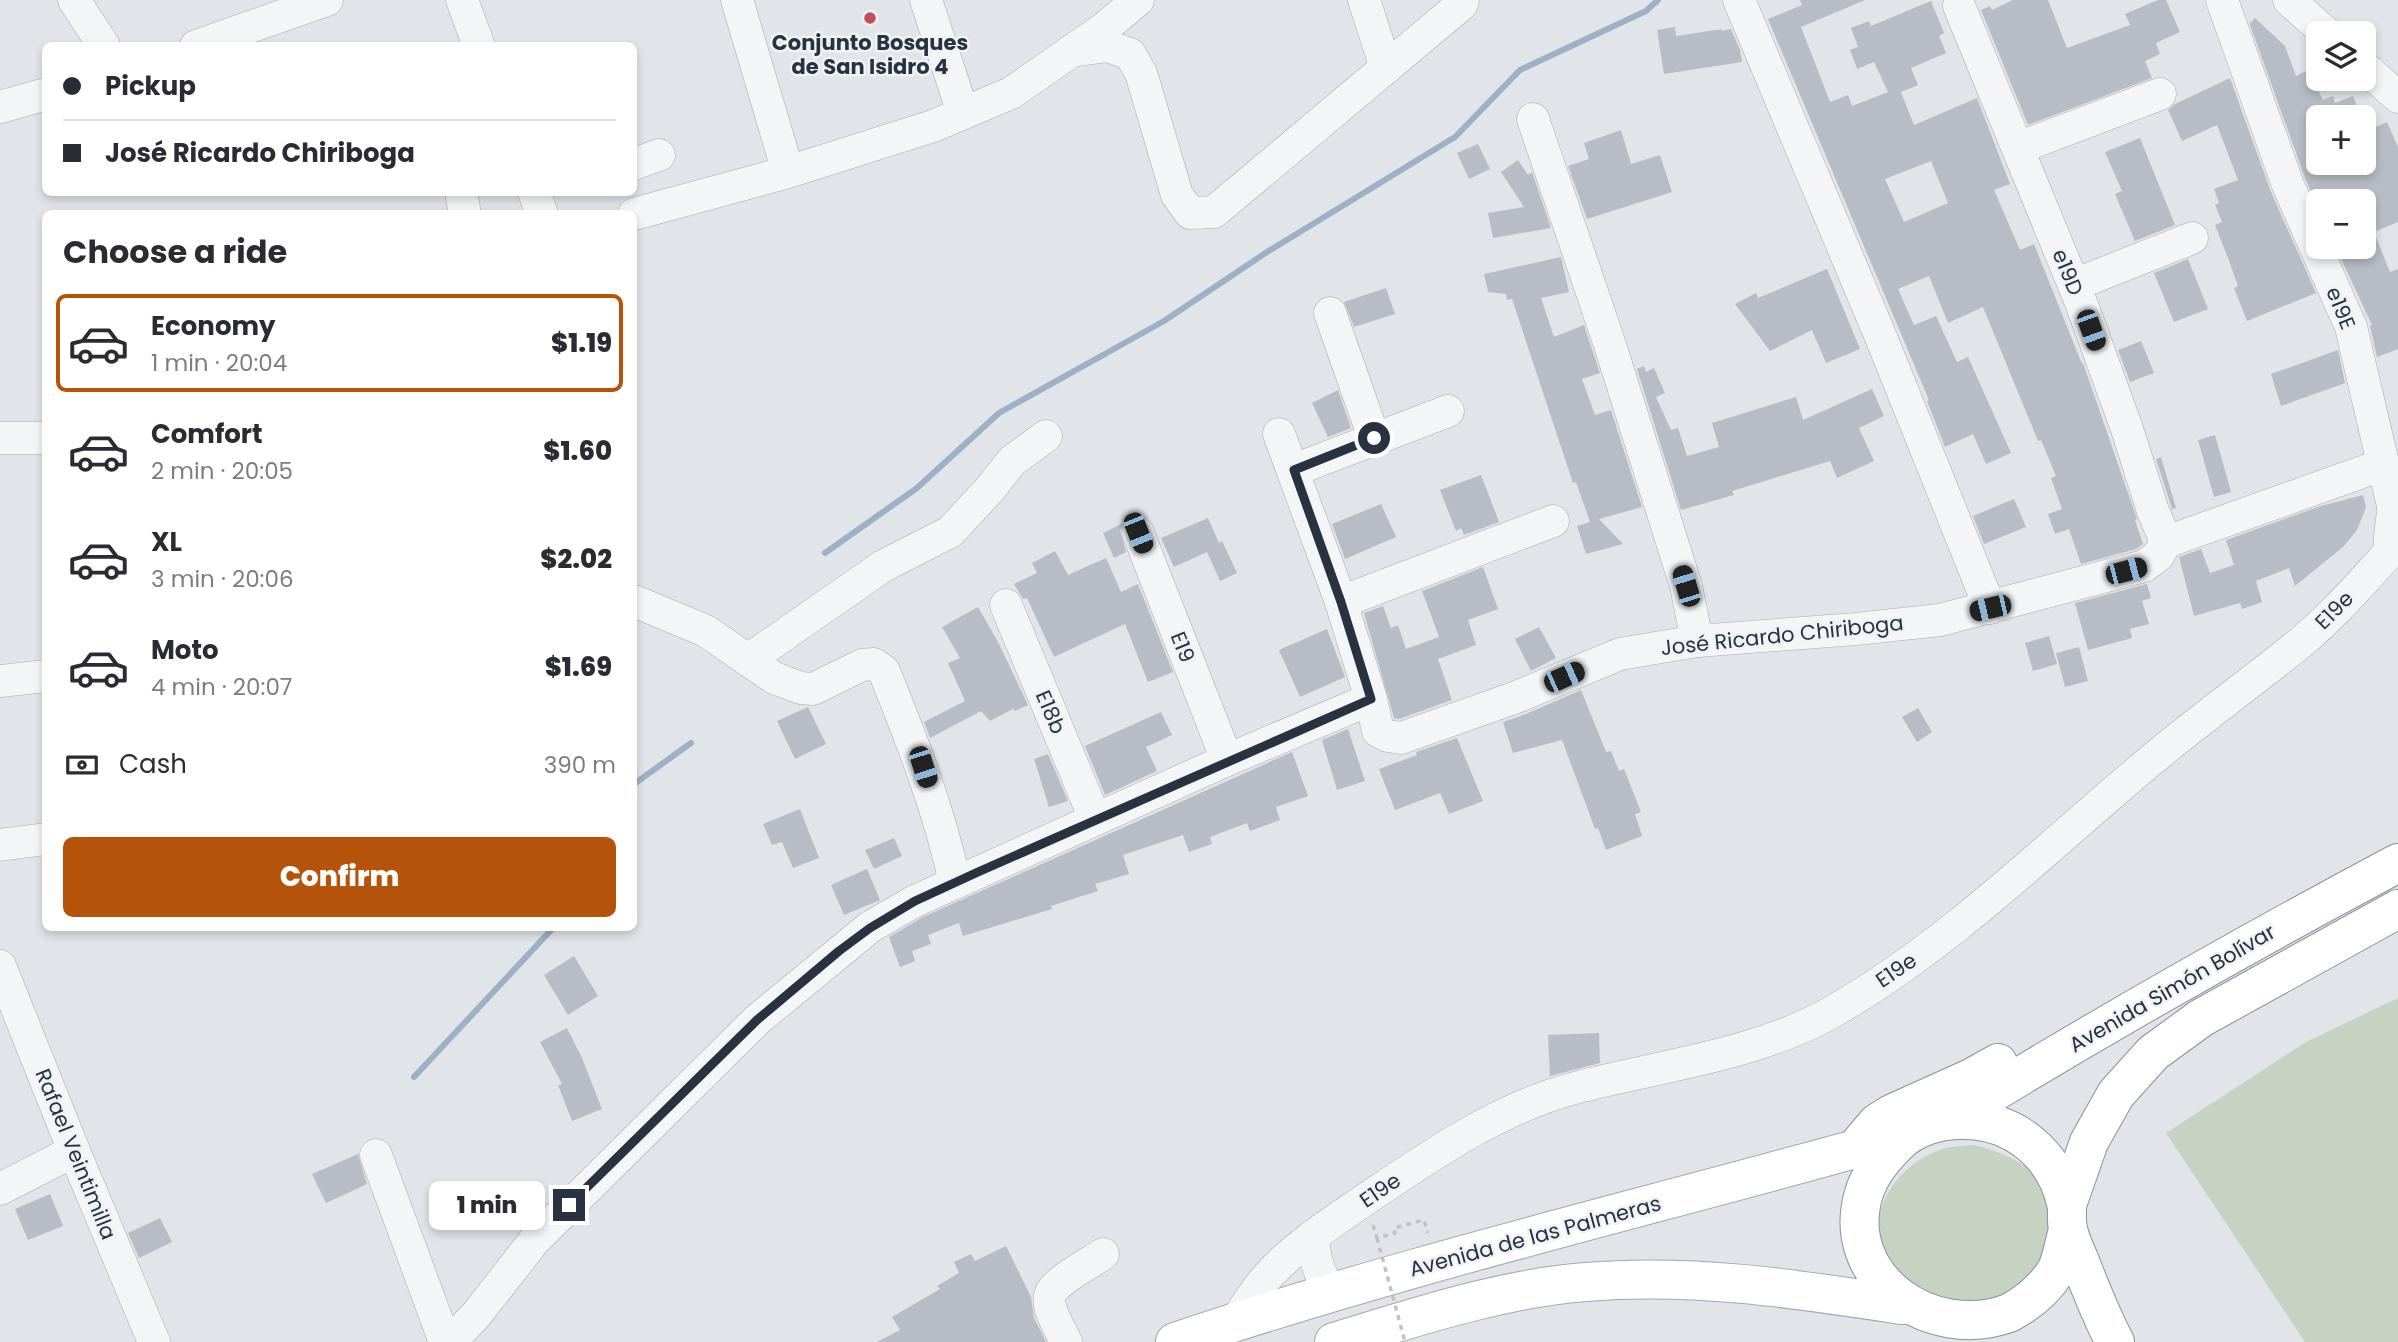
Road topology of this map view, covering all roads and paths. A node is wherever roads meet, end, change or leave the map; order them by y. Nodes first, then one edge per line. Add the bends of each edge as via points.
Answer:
1 (74, 0) edge
2 (327, 0) edge
3 (462, 0) edge
4 (737, 0) edge
5 (926, 0) edge
6 (1364, 0) edge
7 (1463, 0) edge
8 (1739, 0) edge
9 (2222, 0) edge
10 (2289, 0) edge
11 (1126, 5) edge
12 (1959, 6) dead end
13 (2313, 21) edge
14 (101, 42) edge
15 (207, 42) edge
16 (478, 42) edge
17 (1071, 51) junction
18 (1386, 68) junction
19 (2376, 78) edge
20 (2160, 94) dead end
21 (42, 95) edge
22 (2398, 97) edge
23 (0, 107) edge
24 (963, 113) junction
25 (1533, 119) dead end
26 (2018, 148) junction
27 (788, 172) junction
28 (637, 213) edge
29 (2192, 238) dead end
30 (2074, 285) junction
31 (1331, 313) dead end
32 (1448, 411) dead end
33 (1279, 434) dead end
34 (1046, 436) dead end
35 (0, 438) edge
36 (1374, 438) junction
37 (42, 439) edge
38 (2382, 465) junction
39 (1294, 470) junction
40 (2395, 505) edge
41 (1553, 521) dead end
42 (1138, 533) dead end
43 (2166, 542) junction
44 (637, 602) edge
45 (1341, 602) junction
46 (1006, 605) dead end
47 (1990, 608) junction
48 (1697, 640) junction
49 (748, 660) junction
50 (42, 676) edge
51 (0, 681) edge
52 (1371, 699) junction
53 (1227, 760) junction
54 (1095, 819) junction
55 (42, 840) edge
56 (0, 845) edge
57 (2398, 863) edge
58 (955, 883) junction
59 (2398, 909) edge
60 (2284, 924) junction
61 (0, 966) edge
62 (9, 1017) edge
63 (1950, 1119) junction
64 (1899, 1142) junction
65 (1855, 1149) junction
66 (74, 1151) junction
67 (376, 1156) dead end
68 (0, 1189) edge
69 (2067, 1217) junction
70 (1423, 1220) dead end
71 (1372, 1221) dead end
72 (1313, 1236) junction
73 (1377, 1238) junction
74 (1103, 1254) dead end
75 (1332, 1293) junction
76 (1902, 1305) junction
77 (1235, 1322) junction
78 (1963, 1333) edge
79 (154, 1342) edge
80 (447, 1342) edge
81 (1066, 1342) edge
82 (1175, 1342) edge
83 (1334, 1342) edge
84 (1405, 1342) edge
85 (2115, 1342) edge

1 - 14 street
2 - 15 street
3 - 16 street
4 - 27 street
5 - 24 street
6 - 18 street
7 - 18 street
8 - 47 street
9 - 38 street, e19E via 2288,186 2351,327
10 - 13 street
11 - 17 street
12 - 26 street, e19D
17 - 18 street via 1107,46 1130,54 1141,73 1177,195 1190,213 1214,212
17 - 24 street via 1010,93
19 - 22 street
20 - 26 street
21 - 23 street
24 - 27 street
25 - 48 street via 1686,586
26 - 30 street, e19D
27 - 28 street
29 - 30 street
30 - 43 street, e19D
31 - 36 street
32 - 36 street
33 - 39 street
34 - 49 street via 1012,461 950,532 883,566
35 - 37 street
36 - 39 street
38 - 40 street, e19E
38 - 43 street, José Ricardo Chiriboga
39 - 45 street
40 - 72 street, E19e via 2388,536 2390,552 2303,641 2155,757 1973,915 1909,961 1793,1032 1570,1089 1513,1110 1423,1162
41 - 45 street
42 - 53 street, E19
43 - 47 street, José Ricardo Chiriboga via 2158,556 2144,566
44 - 49 street via 706,631
45 - 52 street
46 - 54 street, E18b
47 - 48 street, José Ricardo Chiriboga via 1940,620
48 - 52 street, José Ricardo Chiriboga via 1620,654 1514,698 1401,737 1378,731
49 - 58 street via 774,678 813,689 862,665 874,664 884,671 923,767
50 - 51 street
52 - 53 street
53 - 54 street
54 - 58 street
55 - 56 street
57 - 60 main road, Avenida Simón Bolívar
58 - 80 street via 870,928 757,1020 534,1241 476,1315
59 - 69 main road, Avenida Simón Bolívar via 2201,1018 2152,1053 2116,1094 2089,1142
60 - 63 main road, Avenida Simón Bolívar
60 - 65 main road via 2256,927 2218,944 1971,1078 1891,1114
61 - 62 street, Rafael Veintimilla
62 - 66 street, Rafael Veintimilla
63 - 64 main road via 1923,1127
63 - 69 main road via 1982,1120 2012,1130 2038,1149 2057,1175
64 - 65 main road, Avenida de las Palmeras
64 - 76 main road via 1878,1165 1864,1194 1860,1224 1865,1255 1880,1283
65 - 75 main road, Avenida de las Palmeras
66 - 68 street
66 - 79 street, Rafael Veintimilla
67 - 80 street
69 - 78 main road via 2056,1270 2030,1302
69 - 85 main road
70 - 73 path
71 - 73 path
72 - 75 street via 1317,1264
72 - 77 street, E19e via 1267,1277
73 - 84 path, bridge
74 - 81 street via 1049,1296
75 - 77 main road, Avenida de las Palmeras
76 - 78 main road
76 - 83 main road via 1759,1284 1663,1278 1584,1282 1513,1292
77 - 82 main road, Avenida de las Palmeras

